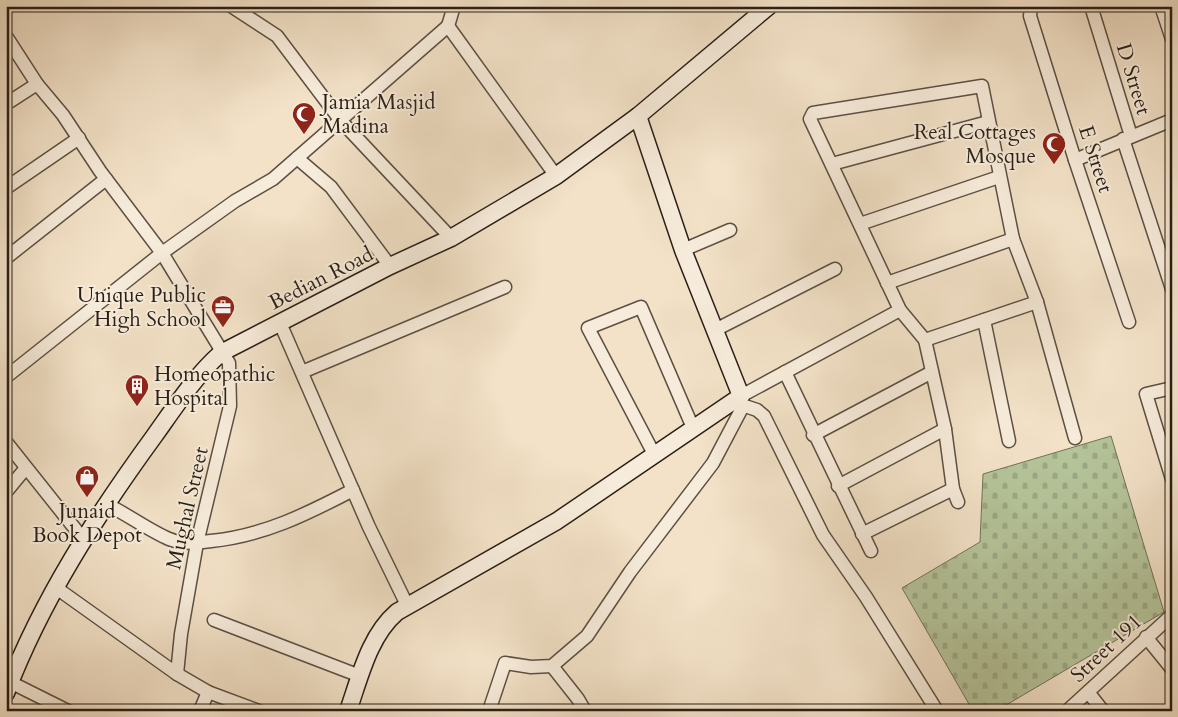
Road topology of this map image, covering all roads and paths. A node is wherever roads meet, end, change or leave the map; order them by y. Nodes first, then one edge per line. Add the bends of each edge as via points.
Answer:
1 (231, 6) edge
2 (454, 6) edge
3 (769, 6) edge
4 (1031, 6) edge
5 (1091, 6) edge
6 (1161, 6) edge
7 (448, 26) junction
8 (6, 36) edge
9 (1172, 39) edge
10 (37, 84) junction
11 (6, 104) edge
12 (638, 116) junction
13 (1172, 120) edge
14 (341, 121) junction
15 (988, 122) junction
16 (1127, 137) junction
17 (79, 138) junction
18 (297, 158) junction
19 (1075, 160) junction
20 (832, 164) junction
21 (556, 176) junction
22 (999, 177) junction
23 (106, 179) junction
24 (6, 188) edge
25 (860, 224) junction
26 (730, 230) dead end
27 (451, 238) junction
28 (1013, 240) junction
29 (683, 250) junction
30 (162, 253) junction
31 (6, 258) edge
32 (390, 266) junction
33 (835, 269) dead end
34 (887, 283) junction
35 (505, 287) dead end
36 (1172, 289) edge
37 (1037, 302) junction
38 (900, 310) junction
39 (984, 320) junction
40 (1129, 322) dead end
41 (280, 323) junction
42 (715, 330) junction
43 (925, 340) junction
44 (221, 353) junction
45 (302, 372) junction
46 (785, 372) junction
47 (932, 372) junction
48 (6, 378) edge
49 (1172, 388) edge
50 (741, 396) junction
51 (693, 428) junction
52 (945, 429) junction
53 (813, 434) junction
54 (1075, 438) dead end
55 (1009, 441) dead end
56 (6, 442) edge
57 (654, 454) junction
58 (25, 469) junction
59 (1172, 479) edge
60 (838, 486) junction
61 (953, 489) junction
62 (354, 490) junction
63 (6, 492) edge
64 (958, 502) dead end
65 (106, 504) junction
66 (862, 534) junction
67 (84, 540) junction
68 (197, 543) junction
69 (871, 551) dead end
70 (55, 587) junction
71 (407, 605) junction
72 (1172, 615) edge
73 (214, 620) dead end
74 (1146, 637) junction
75 (552, 666) junction
76 (1172, 670) edge
77 (177, 674) junction
78 (360, 676) junction
79 (8, 688) edge
80 (208, 692) junction
81 (1088, 692) junction
82 (68, 711) edge
83 (200, 711) edge
84 (259, 711) edge
85 (348, 711) edge
86 (489, 711) edge
87 (585, 711) edge
88 (937, 711) edge
89 (1067, 711) edge
90 (1103, 711) edge

1 - 14 street via 277,36
2 - 7 street
3 - 12 main road, Bedian Road
4 - 19 street, E Street via 1030,16
5 - 16 street, D Street
6 - 9 street
7 - 14 street
7 - 21 street
8 - 10 street, Mughal Street
10 - 11 street
10 - 17 street, Mughal Street
12 - 21 main road, Bedian Road
12 - 29 main road
13 - 16 street
14 - 18 street
14 - 27 street
15 - 20 street
15 - 20 street via 979,85 813,113 810,119
15 - 22 street
16 - 19 street
16 - 36 street, D Street
17 - 23 street, Mughal Street
17 - 24 street
18 - 30 street via 273,179 235,201
18 - 32 street via 331,187
19 - 40 street, E Street
20 - 25 street
21 - 27 main road, Bedian Road
22 - 25 street
22 - 28 street
23 - 30 street, Mughal Street
23 - 31 street
25 - 34 street
26 - 29 street
27 - 32 main road, Bedian Road
28 - 34 street
28 - 37 street
29 - 42 main road
30 - 44 street, Mughal Street
30 - 48 street
32 - 41 main road, Bedian Road
33 - 42 street
34 - 38 street
35 - 45 street
37 - 39 street
37 - 54 street
38 - 43 street
38 - 46 street
39 - 43 street
39 - 55 street
41 - 44 main road, Bedian Road
41 - 45 street
42 - 50 main road
43 - 47 street
44 - 65 main road, Bedian Road via 188,390
44 - 68 street, Mughal Street via 229,362 230,406
45 - 62 street
46 - 50 street
46 - 53 street
47 - 52 street
47 - 53 street
49 - 59 street via 1146,394
50 - 51 main road
51 - 57 main road
51 - 57 street via 641,308 588,328
52 - 60 street
52 - 61 street
53 - 60 street
56 - 58 street
57 - 71 main road via 557,522
58 - 63 street
58 - 67 street
60 - 66 street
61 - 64 street
61 - 66 street
62 - 68 street via 302,517 258,534
62 - 71 street
65 - 67 main road, Bedian Road
65 - 68 street via 170,540
66 - 69 street
67 - 70 main road, Bedian Road
68 - 77 street, Mughal Street
70 - 77 street
70 - 79 main road, Bedian Road
71 - 78 main road via 388,620 372,645
72 - 74 street, Street 191
73 - 78 street
74 - 76 street
74 - 81 street, Street 191
75 - 86 street via 505,663
75 - 87 street
75 - 88 street via 587,636 630,572 713,463 742,408 750,406 764,416 823,535
77 - 80 street
78 - 85 main road
79 - 82 street
80 - 83 street
80 - 84 street
81 - 89 street, Street 191
81 - 90 street

